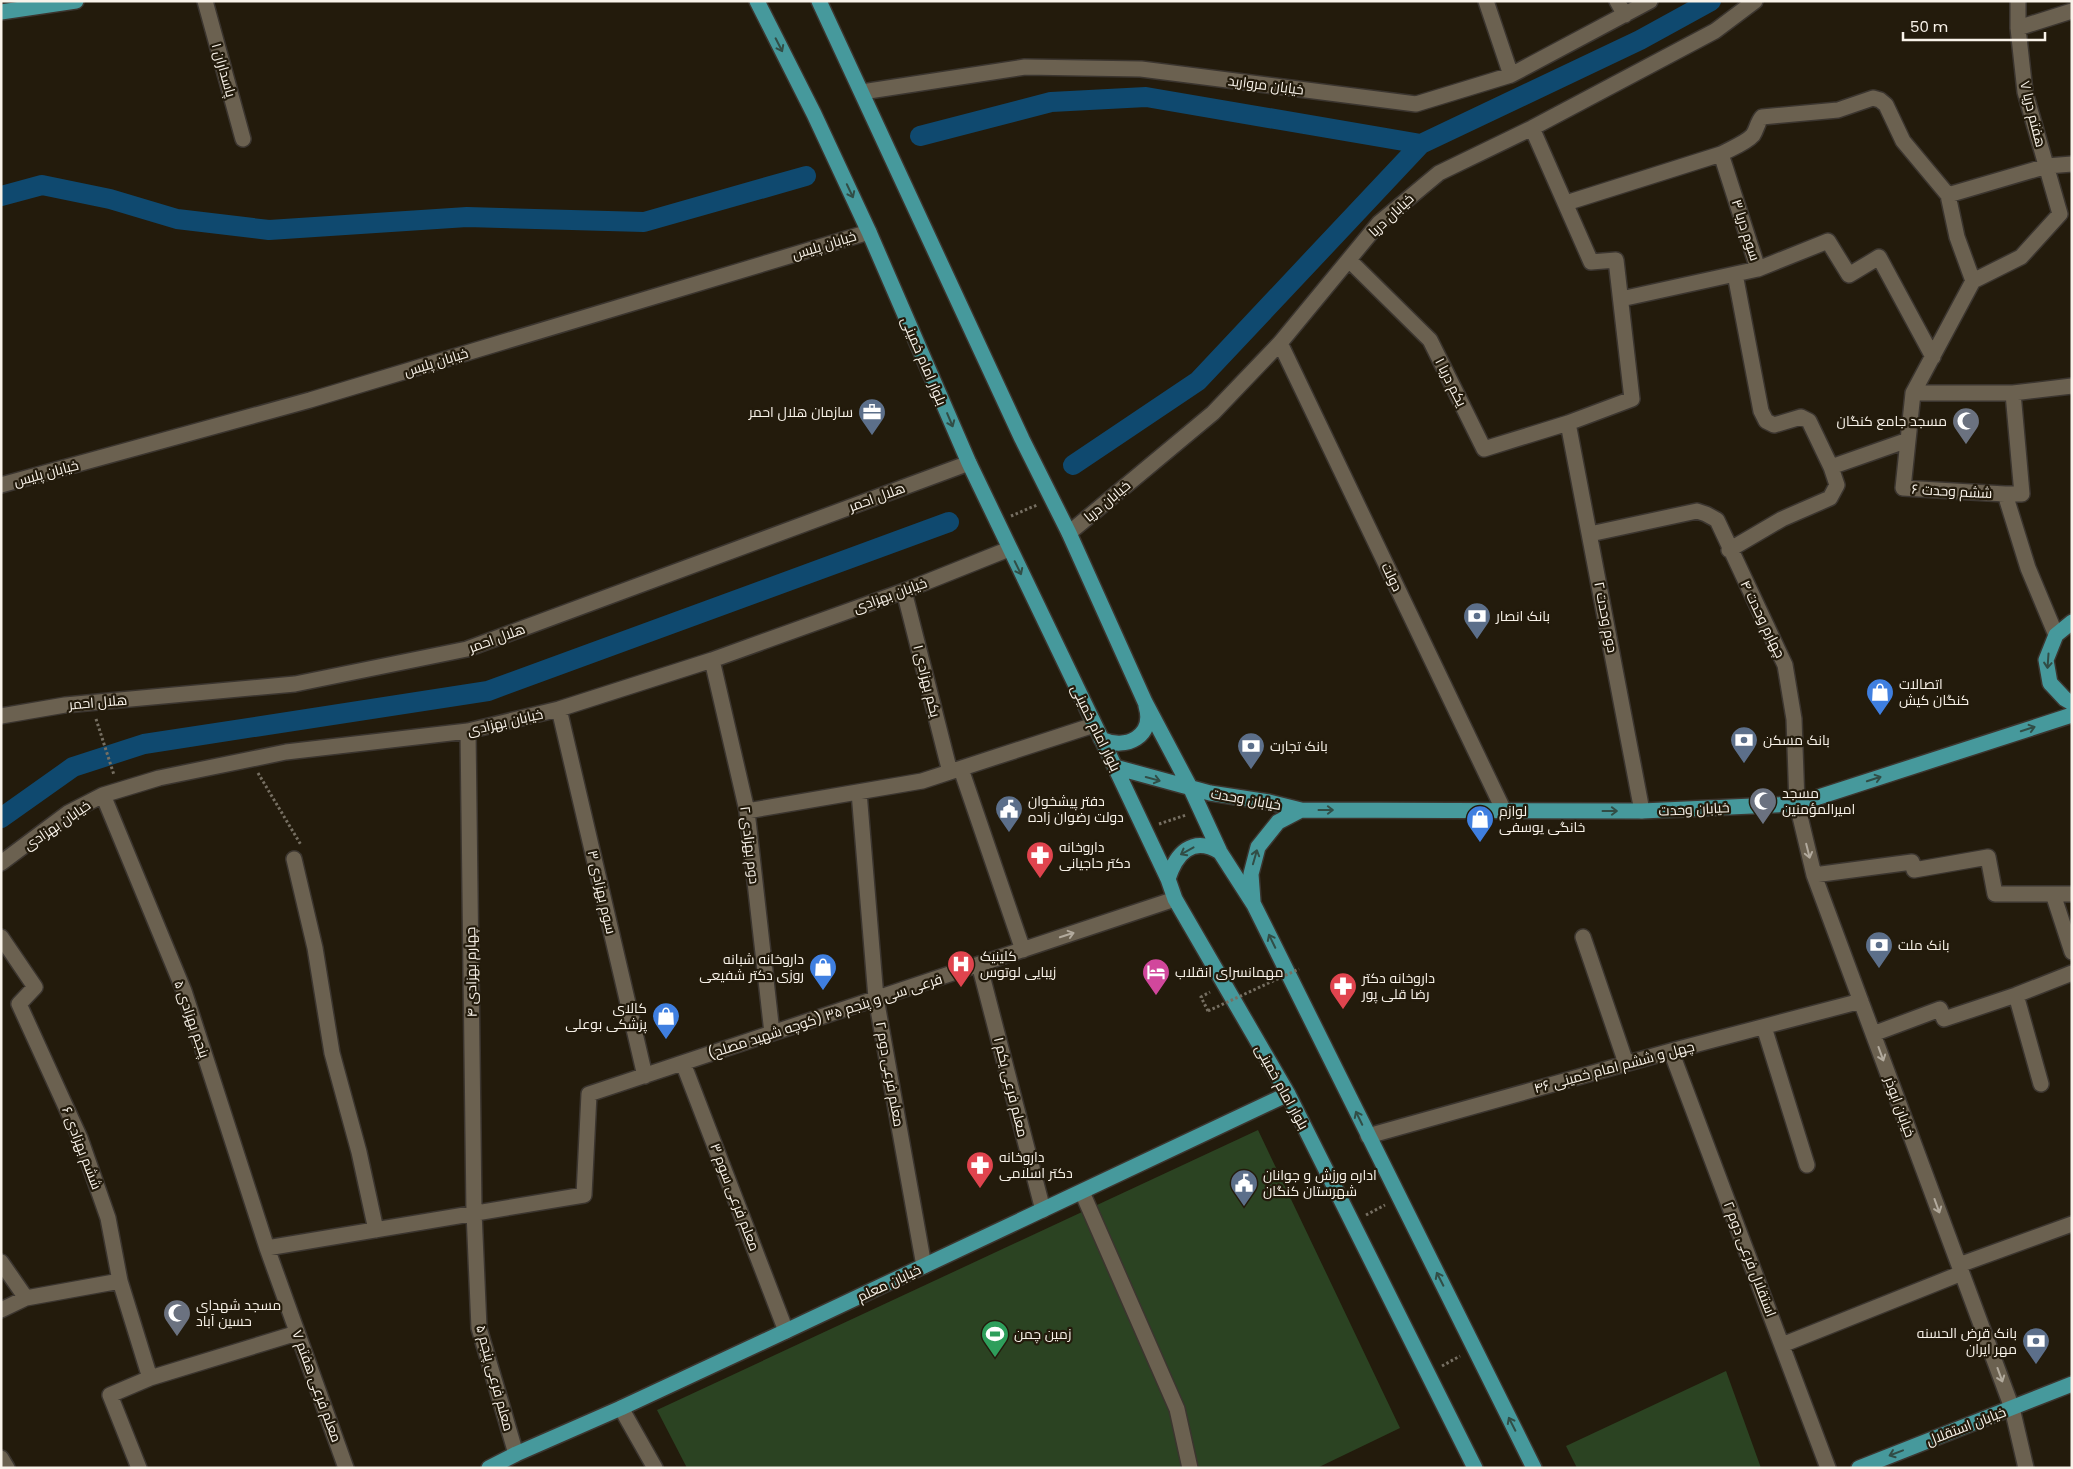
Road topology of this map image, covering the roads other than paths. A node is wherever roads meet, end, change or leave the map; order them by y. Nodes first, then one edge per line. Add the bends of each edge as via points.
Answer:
1 (76, 1) edge
2 (205, 1) edge
3 (757, 1) edge
4 (819, 1) edge
5 (1486, 1) edge
6 (1618, 1) edge
7 (1650, 1) edge
8 (1755, 1) edge
9 (2018, 1) edge
10 (2072, 11) edge
11 (1, 12) edge
12 (1625, 15) junction
13 (2018, 28) junction
14 (1511, 75) junction
15 (862, 92) junction
16 (1532, 128) junction
17 (243, 139) dead end
18 (1721, 154) junction
19 (2072, 164) edge
20 (2046, 166) junction
21 (1948, 195) junction
22 (1566, 203) junction
23 (2066, 214) edge
24 (868, 232) junction
25 (1349, 260) junction
26 (1758, 269) junction
27 (1735, 274) junction
28 (1973, 281) junction
29 (1621, 299) junction
30 (1280, 343) junction
31 (1933, 357) junction
32 (2072, 386) edge
33 (1913, 393) junction
34 (2013, 393) junction
35 (1568, 423) junction
36 (1908, 440) junction
37 (968, 463) junction
38 (1831, 467) junction
39 (1, 485) edge
40 (2005, 494) junction
41 (1069, 533) junction
42 (1590, 534) junction
43 (1009, 550) junction
44 (1729, 550) junction
45 (904, 591) junction
46 (2072, 622) edge
47 (2056, 635) junction
48 (712, 660) junction
49 (1145, 702) junction
50 (2072, 703) edge
51 (560, 709) junction
52 (2072, 715) edge
53 (1, 716) edge
54 (1094, 725) junction
55 (468, 731) junction
56 (1101, 739) junction
57 (1115, 767) junction
58 (956, 770) junction
59 (1191, 789) junction
60 (860, 792) junction
61 (103, 795) junction
62 (1797, 804) junction
63 (1302, 810) junction
64 (747, 811) junction
65 (1504, 811) junction
66 (1642, 811) junction
67 (1220, 852) junction
68 (294, 859) road end
69 (1, 863) edge
70 (1814, 875) junction
71 (1168, 879) junction
72 (2053, 894) junction
73 (2072, 894) edge
74 (1174, 899) junction
75 (1254, 905) junction
76 (1, 937) edge
77 (1583, 937) dead end
78 (1023, 950) junction
79 (2072, 952) edge
80 (979, 964) junction
81 (2072, 973) edge
82 (2016, 995) junction
83 (876, 998) junction
84 (1861, 1001) junction
85 (1764, 1027) junction
86 (772, 1033) junction
87 (1873, 1034) junction
88 (1670, 1051) junction
89 (683, 1063) junction
90 (1626, 1063) junction
91 (645, 1076) junction
92 (2041, 1084) dead end
93 (1288, 1094) junction
94 (1368, 1136) junction
95 (1807, 1165) dead end
96 (1082, 1192) junction
97 (1042, 1210) junction
98 (474, 1212) junction
99 (2072, 1224) edge
100 (376, 1230) junction
101 (267, 1248) junction
102 (1, 1262) edge
103 (924, 1266) junction
104 (1960, 1269) junction
105 (120, 1281) junction
106 (26, 1298) junction
107 (1, 1310) edge
108 (786, 1331) junction
109 (297, 1333) junction
110 (1782, 1345) junction
111 (150, 1378) junction
112 (2072, 1384) edge
113 (621, 1408) junction
114 (2012, 1408) junction
115 (516, 1454) junction
116 (1, 1458) edge
117 (7, 1468) edge
118 (139, 1468) edge
119 (346, 1468) edge
120 (489, 1468) edge
121 (655, 1468) edge
122 (1190, 1468) edge
123 (1475, 1468) edge
124 (1534, 1468) edge
125 (1828, 1468) edge
126 (1859, 1468) edge
127 (2026, 1468) edge

1 - 11 main road
2 - 17 street, پاسداران ۱
3 -> 24 main road, بلوار امام خمینی
4 - 15 main road
5 - 14 street
6 - 12 street
7 - 12 street, خیابان مروارید
8 - 16 street, خیابان دریا via 1715,30
9 - 13 street, هفتم دریا ۷
10 - 13 street
12 - 14 street, خیابان مروارید
13 - 20 street, هفتم دریا ۷ via 2025,92
14 - 15 street, خیابان مروارید via 1416,104 1141,69 1024,66
15 - 41 main road
16 - 22 street
16 - 25 street, خیابان دریا via 1440,173 1379,223
18 - 21 street via 1750,138 1762,117 1838,110 1873,98 1886,105 1903,141
18 - 22 street
18 - 26 street, سوم دریا ۳
19 - 20 street
20 - 21 street
20 - 23 street, هفتم دریا ۷
21 - 28 street via 1957,236
22 - 29 street via 1591,262 1616,260
23 - 28 street via 2021,256
24 -> 37 main road, بلوار امام خمینی
24 - 39 street, خیابان پلیس via 310,400
25 - 30 street, خیابان دریا
25 - 35 street, یکم دریا ۱ via 1430,340 1484,449
26 - 27 street
26 - 31 street, سوم دریا ۳ via 1828,241 1849,275 1879,257
27 - 29 street
27 - 38 street via 1761,411 1766,422 1774,425 1800,416 1809,421
28 - 31 street
29 - 35 street via 1632,399
30 - 41 street, خیابان دریا via 1213,413
30 - 65 street, دولت
31 - 33 street
32 - 34 street
33 - 34 street
33 - 36 street, ششم وحدت ۶
34 - 40 street via 2022,494
35 - 42 street, دوم وحدت ۲
36 - 38 street
36 - 40 street, ششم وحدت ۶ via 1904,488
37 - 43 main road, بلوار امام خمینی
37 - 53 street, هلال احمر via 468,649 295,684 91,703
38 - 44 street via 1837,485 1830,498 1782,519
40 - 47 street, ششم وحدت ۶ via 2028,568
41 - 49 main road
42 - 44 street, چهارم وحدت ۴ via 1697,512 1717,520
42 - 66 street, دوم وحدت ۲
43 - 45 street, خیابان بهزادی
43 -> 54 main road, بلوار امام خمینی
44 - 62 street, چهارم وحدت ۴ via 1785,665 1794,719
45 - 48 street, خیابان بهزادی
45 - 58 street, یکم بهزادی ۱
46 - 47 main road
47 -> 50 main road via 2046,660 2050,683
48 - 51 street, خیابان بهزادی
48 - 64 street, دوم بهزادی ۲
49 - 56 main road via 1147,723 1142,733 1122,744 1111,744
49 - 59 main road
51 - 55 street, خیابان بهزادی
51 - 91 street, سوم بهزادی ۳
62 -> 52 main road, خیابان وحدت
54 - 56 main road, بلوار امام خمینی
54 - 58 street
55 - 61 street, خیابان بهزادی via 286,752 159,778
55 - 98 street, چهارم بهزادی ۴
56 - 57 main road, بلوار امام خمینی
57 -> 59 main road, خیابان وحدت
57 - 71 main road, بلوار امام خمینی
58 - 60 street via 922,781
58 - 78 street, یکم بهزادی ۱
59 - 63 main road, خیابان وحدت
59 - 67 main road
60 - 64 street
60 - 83 street, معلم فرعی دوم ۲
61 - 69 street, خیابان بهزادی via 68,814
61 - 101 street, پنجم بهزادی ۵ via 184,991
62 - 66 main road, خیابان وحدت
62 -> 70 street, خیابان ابوذر
63 -> 65 main road, خیابان وحدت
75 -> 63 main road, خیابان وحدت via 1250,874 1258,847 1278,822
64 - 86 street, دوم بهزادی ۲
65 -> 66 main road, خیابان وحدت
67 -> 71 main road via 1206,846 1190,848 1177,857
67 - 75 main road
68 - 100 street via 315,948 332,1052
70 - 72 street via 1912,862 1914,870 1988,857 1995,894
70 - 84 street, خیابان ابوذر
71 - 74 main road, بلوار امام خمینی
72 - 73 street
72 - 79 street
78 -> 74 street, فرعی سی و پنجم ۳۵ (کوچه شهید مصلح)
74 - 93 main road, بلوار امام خمینی
94 -> 75 main road
76 - 105 street, ششم بهزادی ۶ via 35,987 19,1004 80,1138 108,1218
77 - 90 street
78 - 80 street, فرعی سی و پنجم ۳۵ (کوچه شهید مصلح)
80 - 83 street, فرعی سی و پنجم ۳۵ (کوچه شهید مصلح)
80 - 97 street, معلم فرعی یکم ۱
81 - 82 street
82 - 87 street via 1944,1019 1940,1009
82 - 92 street
83 - 86 street, فرعی سی و پنجم ۳۵ (کوچه شهید مصلح)
83 - 103 street, معلم فرعی دوم ۲
84 - 85 street, چهل و ششم امام خمینی ۴۶
84 - 87 street, خیابان ابوذر
85 - 88 street, چهل و ششم امام خمینی ۴۶
85 - 95 street
86 - 89 street, فرعی سی و پنجم ۳۵ (کوچه شهید مصلح)
87 -> 104 street, خیابان ابوذر
88 - 90 street, چهل و ششم امام خمینی ۴۶
88 - 110 street, استقلال فرعی دوم ۲
89 - 91 street, فرعی سی و پنجم ۳۵ (کوچه شهید مصلح)
89 - 108 street, معلم فرعی سوم ۳
90 - 94 street, چهل و ششم امام خمینی ۴۶
91 - 98 street, فرعی سی و پنجم ۳۵ (کوچه شهید مصلح) via 589,1094 584,1195
93 - 96 main road, خیابان معلم
93 - 123 main road, بلوار امام خمینی
124 -> 94 main road
96 - 97 main road, خیابان معلم
96 - 122 street via 1177,1408
97 - 103 main road, خیابان معلم
98 - 100 street
98 - 115 street, معلم فرعی پنجم ۵ via 479,1328
99 - 104 street
100 - 101 street
101 - 109 street, معلم فرعی هفتم ۷
102 - 106 street
103 - 108 main road, خیابان معلم
104 - 110 street
104 -> 114 street, خیابان ابوذر
105 - 106 street
105 - 111 street, ششم بهزادی ۶
106 - 107 street
108 - 113 main road, خیابان معلم
109 - 111 street
109 - 119 street, معلم فرعی هفتم ۷
110 - 125 street, استقلال فرعی دوم ۲
111 - 118 street via 110,1395
112 - 114 main road, خیابان استقلال
113 - 115 main road, خیابان معلم
113 - 121 street
114 -> 126 main road, خیابان استقلال
114 - 127 street, خیابان ابوذر
115 - 120 main road, خیابان معلم
116 - 117 street

